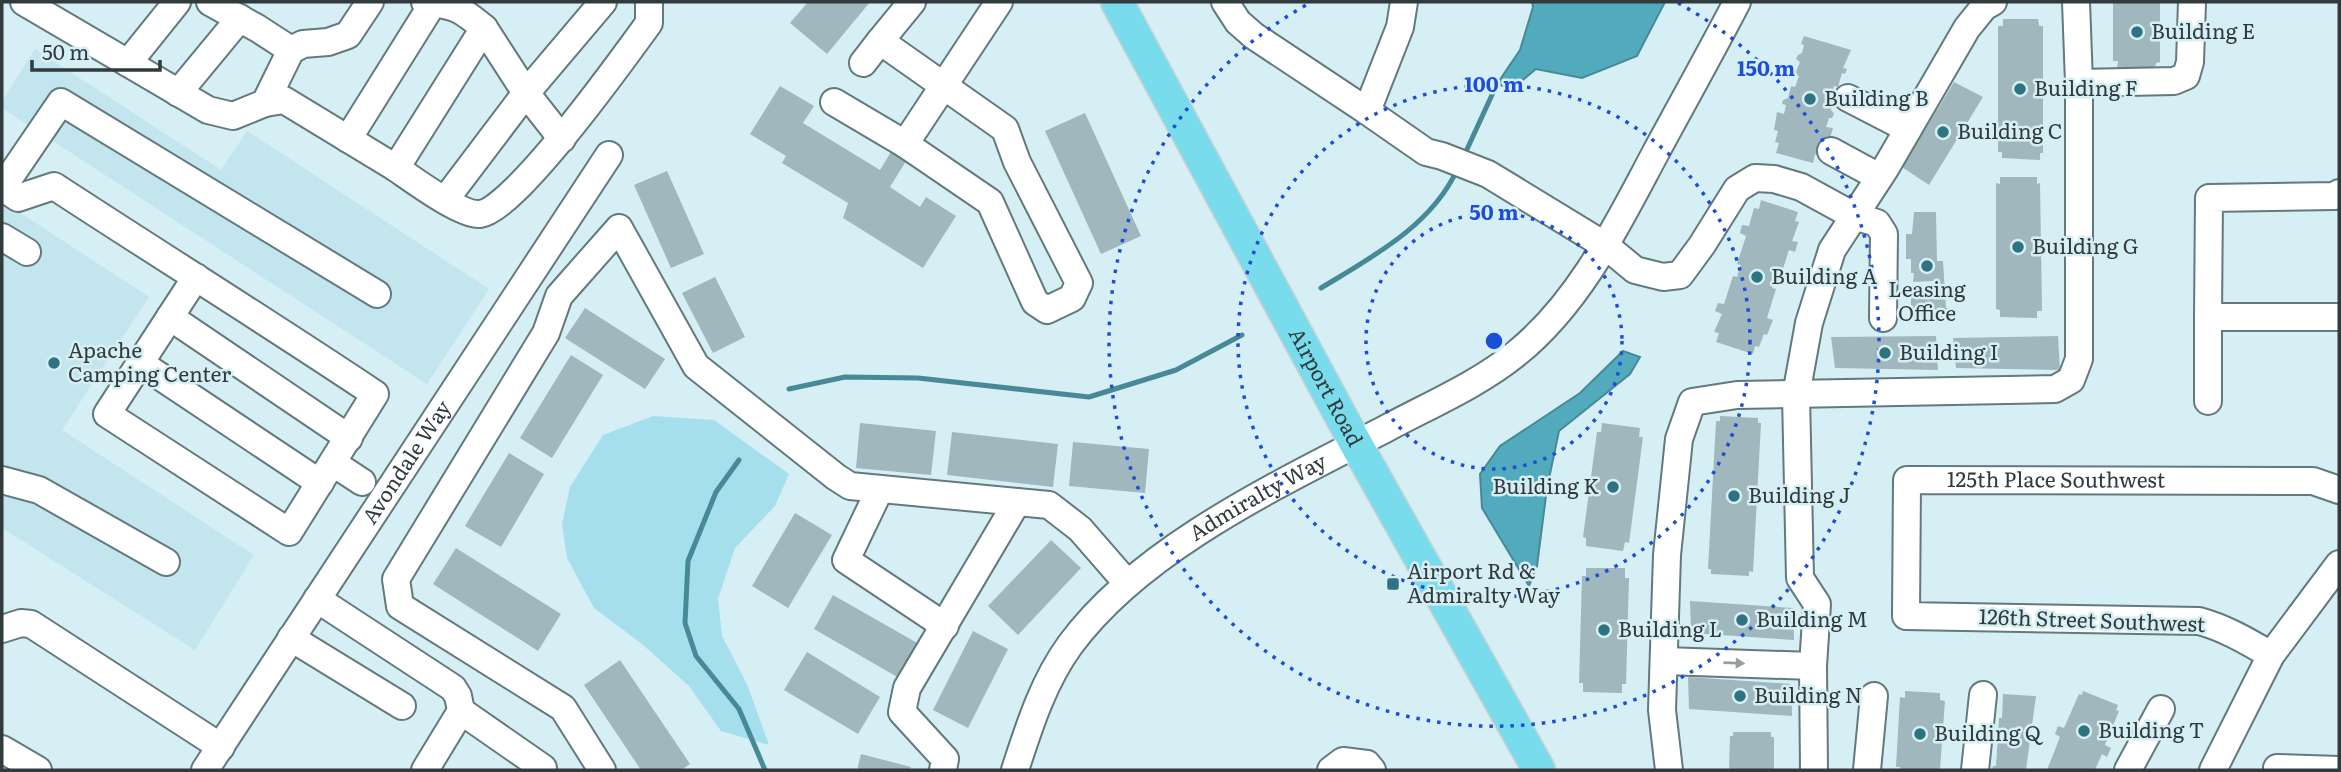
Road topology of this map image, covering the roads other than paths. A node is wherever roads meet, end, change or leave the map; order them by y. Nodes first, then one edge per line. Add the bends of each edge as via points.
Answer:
1 (24, 2) edge
2 (177, 2) edge
3 (210, 2) edge
4 (370, 2) edge
5 (429, 2) edge
6 (603, 2) edge
7 (649, 2) edge
8 (912, 2) edge
9 (999, 2) edge
10 (1117, 2) edge
11 (1225, 2) edge
12 (1404, 2) edge
13 (1737, 2) edge
14 (1993, 2) edge
15 (2076, 2) edge
16 (2192, 2) edge
17 (240, 18) junction
18 (484, 28) junction
19 (880, 41) junction
20 (291, 50) junction
21 (128, 63) junction
22 (863, 63) dead end
23 (2079, 83) junction
24 (943, 86) junction
25 (178, 93) junction
26 (526, 93) junction
27 (1848, 98) dead end
28 (834, 102) dead end
29 (265, 103) junction
30 (1367, 111) junction
31 (1908, 129) junction
32 (348, 139) junction
33 (562, 139) junction
34 (905, 144) junction
35 (1831, 151) dead end
36 (609, 155) dead end
37 (1017, 162) junction
38 (396, 168) junction
39 (1879, 177) junction
40 (2, 187) edge
41 (2339, 193) edge
42 (445, 200) junction
43 (990, 202) junction
44 (1854, 216) junction
45 (2, 237) edge
46 (1606, 246) junction
47 (27, 252) dead end
48 (196, 278) junction
49 (377, 294) dead end
50 (170, 317) junction
51 (2208, 317) junction
52 (2339, 317) edge
53 (1883, 318) dead end
54 (140, 363) junction
55 (1796, 395) junction
56 (2208, 401) dead end
57 (349, 438) junction
58 (1356, 444) junction
59 (327, 473) junction
60 (2, 480) edge
61 (362, 482) dead end
62 (880, 489) junction
63 (2339, 490) edge
64 (1017, 502) junction
65 (166, 562) dead end
66 (2337, 572) edge
67 (1127, 583) junction
68 (317, 599) junction
69 (1906, 616) joint
70 (945, 626) junction
71 (2, 629) edge
72 (291, 638) junction
73 (2271, 655) junction
74 (1665, 661) junction
75 (1813, 666) junction
76 (1983, 695) dead end
77 (1874, 696) dead end
78 (402, 706) dead end
79 (2161, 709) dead end
80 (461, 711) junction
81 (221, 747) junction
82 (2, 749) edge
83 (543, 768) dead end
84 (2277, 768) dead end
85 (38, 770) edge
86 (205, 770) edge
87 (425, 770) edge
88 (602, 770) edge
89 (943, 770) edge
90 (1015, 770) edge
91 (1331, 770) edge
92 (1371, 770) edge
93 (1539, 770) edge
94 (1669, 770) edge
95 (1815, 770) edge
96 (1867, 770) edge
97 (1975, 770) edge
98 (2128, 770) edge
99 (2213, 770) edge
100 (2339, 770) edge

1 - 21 street
2 - 21 street
3 - 17 street
4 - 20 street via 348,35
5 - 18 street via 461,9
5 - 32 street
6 - 26 street
7 - 33 street via 649,23
8 - 19 street
9 - 24 street
10 - 58 main road, Airport Road
11 - 30 street via 1254,36
12 - 30 street via 1400,27
13 - 46 street, Admiralty Way
14 - 31 street via 1968,28
15 - 23 street
16 - 23 street via 2186,76
17 - 20 street
17 - 25 street
18 - 26 street
18 - 38 street
19 - 22 street
19 - 24 street
20 - 29 street
21 - 25 street
23 - 55 street via 2079,359 2071,380 2055,389
24 - 34 street
24 - 37 street via 1005,129
25 - 29 street via 208,110 233,117
26 - 33 street
26 - 42 street
27 - 31 street
28 - 34 street
29 - 32 street via 284,100
30 - 46 street via 1426,152 1488,174
31 - 39 street
32 - 38 street
33 - 42 street via 490,210 469,212
34 - 43 street
35 - 39 street
36 - 68 street, Avondale Way
37 - 43 street
37 - 43 street via 1080,283 1072,299 1047,310 1035,302
38 - 42 street
39 - 44 street
40 - 48 street via 18,198 54,186
40 - 49 street via 61,102
41 - 51 street via 2209,198
44 - 46 street via 1801,187 1755,177 1737,190 1680,275 1663,277 1635,270
44 - 53 street via 1877,223 1884,234
44 - 55 street via 1832,250 1809,323
45 - 47 street
46 - 58 street, Admiralty Way via 1571,295 1517,353 1473,383
48 - 50 street
48 - 57 street via 376,394
50 - 54 street
50 - 57 street
51 - 52 street
51 - 56 street
54 - 59 street
54 - 59 street via 107,414 289,532
55 - 74 street via 1737,395 1692,402 1679,439 1668,542
55 - 75 street via 1800,578 1817,604
57 - 59 street
58 - 67 street, Admiralty Way via 1251,500
58 - 93 main road, Airport Road
59 - 61 street
60 - 65 street via 39,490
62 - 64 street
62 - 70 street via 846,560
62 - 88 street via 850,486 836,477 696,366 619,228 559,296 546,333 396,579 400,606 563,708
63 - 69 street, 125th Place Southwest via 2313,481 1907,480
64 - 67 street via 1049,505 1080,529
64 - 70 street
66 - 73 street
67 - 90 street, Admiralty Way via 1069,647 1044,690
68 - 72 street, Avondale Way
68 - 80 street via 453,688
69 - 73 street, 126th Street Southwest via 2199,621 2219,626
70 - 89 street via 907,688 902,712 945,759
71 - 81 street via 31,624
72 - 78 street
72 - 81 street, Avondale Way
73 - 99 street
74 -> 75 street
74 - 94 street via 1662,710
75 - 95 street
76 - 97 street
77 - 96 street
79 - 98 street
80 - 83 street
80 - 87 street
81 - 86 street, Avondale Way
82 - 85 street
84 - 100 street
91 - 92 street via 1343,761 1367,764

